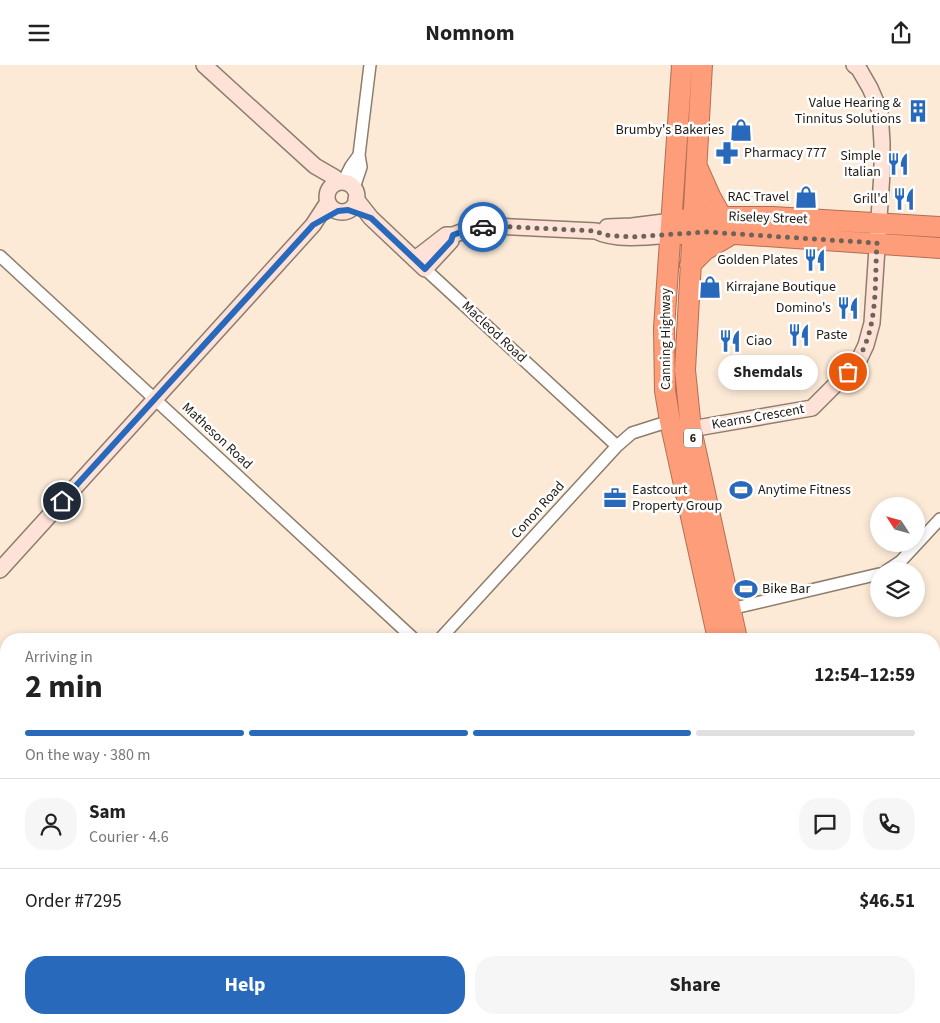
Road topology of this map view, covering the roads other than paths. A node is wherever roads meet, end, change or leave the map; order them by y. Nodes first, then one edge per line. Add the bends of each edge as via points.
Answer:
1 (204, 65) edge
2 (370, 65) edge
3 (682, 65) edge
4 (702, 65) edge
5 (854, 65) edge
6 (696, 165) junction
7 (342, 196) junction
8 (721, 216) junction
9 (693, 225) junction
10 (940, 227) edge
11 (671, 228) junction
12 (878, 233) junction
13 (732, 234) junction
14 (940, 248) edge
15 (0, 256) edge
16 (420, 264) junction
17 (690, 265) junction
18 (155, 399) junction
19 (670, 421) junction
20 (691, 429) junction
21 (617, 446) junction
22 (940, 519) edge
23 (899, 562) edge
24 (0, 569) edge
25 (870, 576) edge
26 (721, 611) junction
27 (408, 633) edge
28 (446, 633) edge
29 (719, 633) edge
30 (734, 633) edge

1 - 7 street, Macleod Road via 315,166 334,177
2 - 7 street via 359,155 351,166
3 - 11 highway, Canning Highway / 6
4 - 6 highway, Canning Highway / 6
5 - 12 street, Kearns Crescent via 870,88 880,111 882,143
6 - 8 highway
6 - 9 highway, Canning Highway / 6
7 - 16 street, Macleod Road
7 - 18 street
8 - 9 highway, Riseley Street
8 - 12 highway, Riseley Street via 773,217
9 - 11 highway, Riseley Street
9 - 13 highway, Riseley Street
9 - 17 highway, Canning Highway / 6
10 - 12 highway, Riseley Street
11 - 16 street, Riseley Street via 639,225 605,227 596,231 472,228 446,235
11 - 19 highway, Canning Highway / 6 via 664,353
12 - 13 highway, Riseley Street
12 - 14 highway, Riseley Street
12 - 20 street, Kearns Crescent via 872,323 858,362 838,383 812,408
13 - 17 highway via 705,250
15 - 18 street, Matheson Road
16 - 21 street, Macleod Road
17 - 20 highway, Canning Highway / 6 via 685,370
18 - 24 street
18 - 27 street, Matheson Road
19 - 21 street, Conon Road via 632,433
19 - 26 highway, Canning Highway / 6
20 - 26 highway, Canning Highway / 6
21 - 28 street, Conon Road
22 - 23 street
25 - 26 street
26 - 29 highway, Canning Highway / 6
26 - 30 highway, Canning Highway / 6

